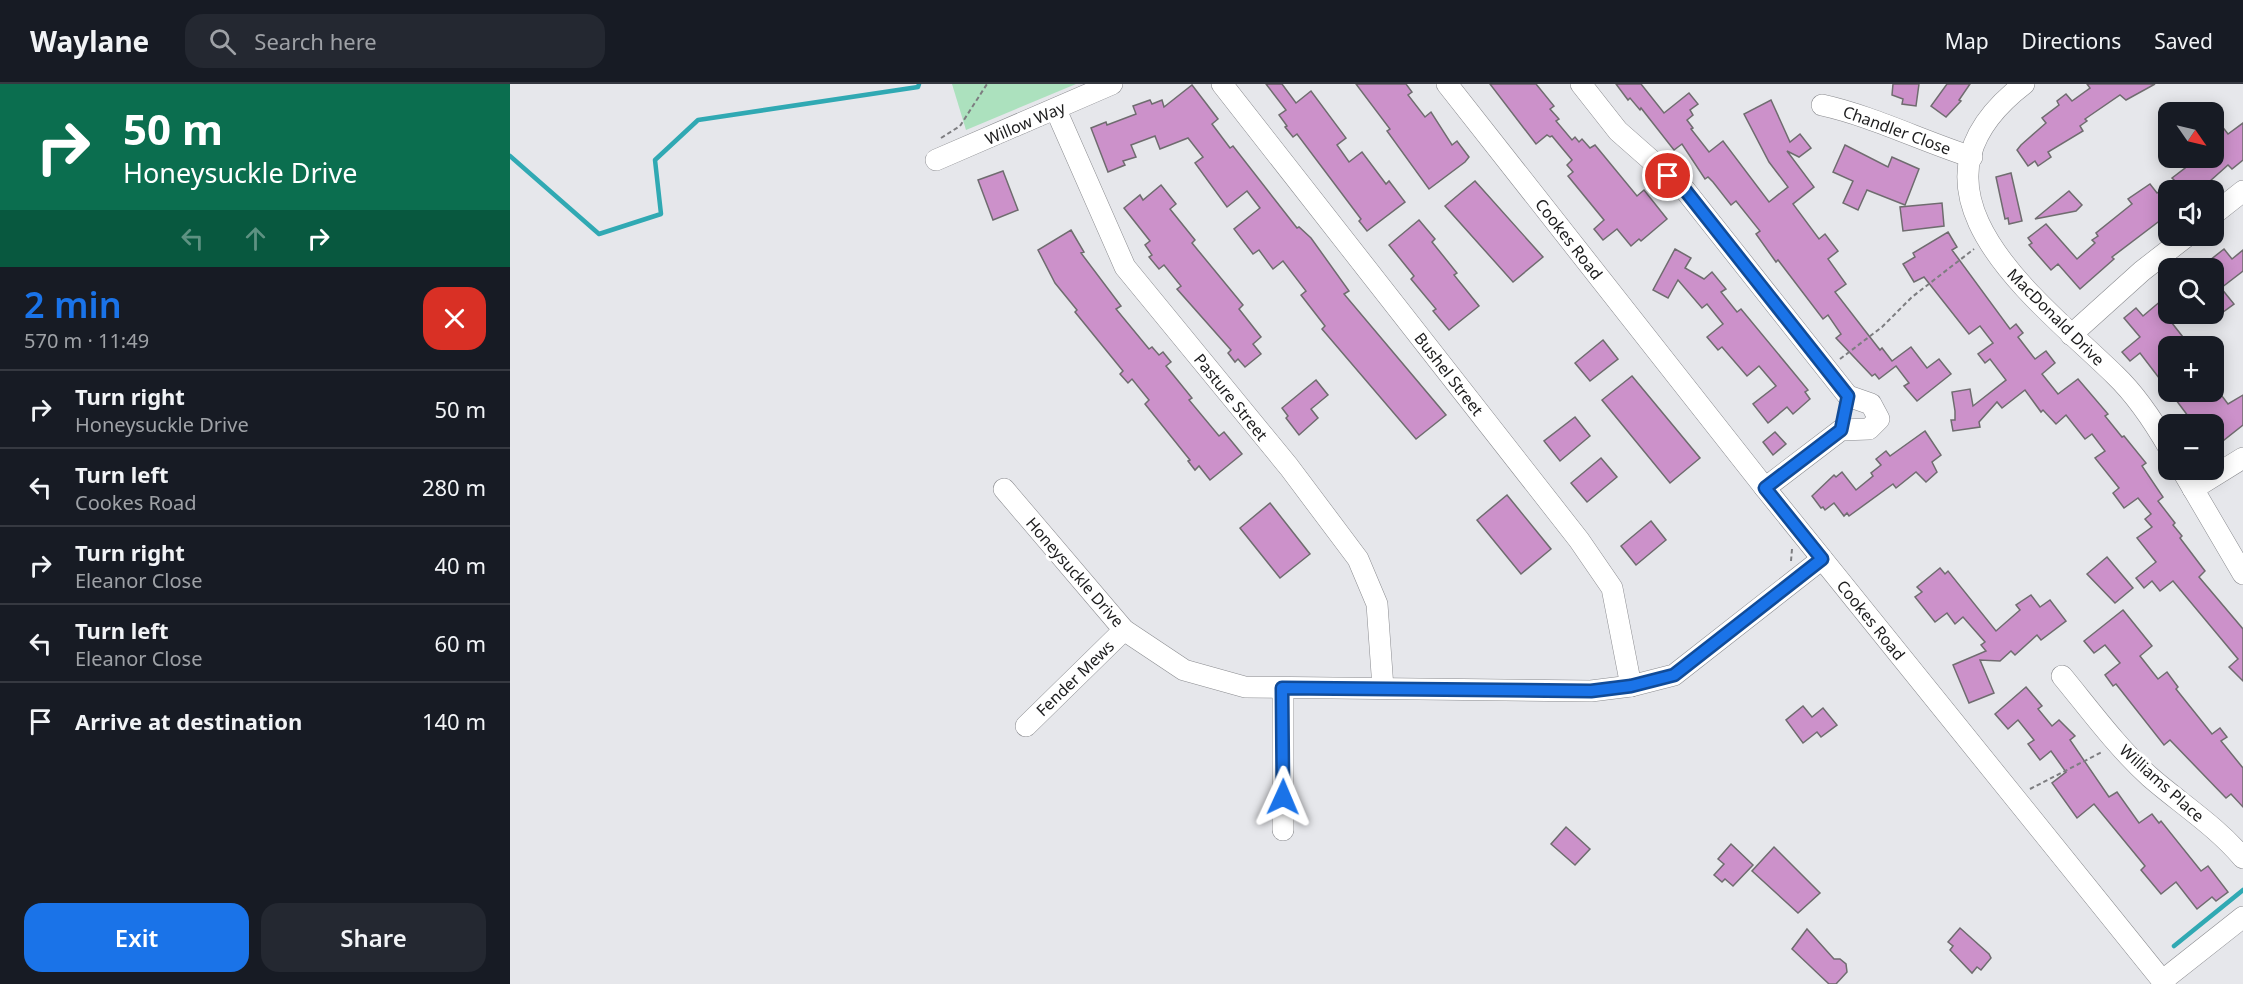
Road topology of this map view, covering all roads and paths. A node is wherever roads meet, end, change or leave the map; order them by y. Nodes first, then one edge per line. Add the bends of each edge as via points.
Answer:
1 (987, 84) edge
2 (1112, 84) edge
3 (1222, 84) edge
4 (1447, 84) edge
5 (1581, 84) edge
6 (2025, 84) edge
7 (1822, 105) dead end
8 (1056, 110) junction
9 (936, 151) joint
10 (1971, 157) junction
11 (2243, 192) edge
12 (2224, 206) edge
13 (1978, 246) dead end
14 (2175, 246) edge
15 (2072, 335) junction
16 (1833, 364) dead end
17 (1848, 396) junction
18 (1841, 430) junction
19 (2158, 430) edge
20 (2243, 458) edge
21 (2188, 480) edge
22 (1765, 488) junction
23 (1004, 489) dead end
24 (2193, 489) junction
25 (1822, 559) junction
26 (2243, 574) edge
27 (1124, 630) junction
28 (2062, 676) dead end
29 (1631, 686) junction
30 (1282, 688) junction
31 (1383, 688) junction
32 (1026, 726) dead end
33 (2103, 751) dead end
34 (2024, 781) dead end
35 (1282, 830) dead end
36 (2243, 858) edge
37 (2243, 917) edge
38 (2163, 983) edge

1 - 9 path via 960,126
2 - 8 street, Willow Way
3 - 29 street, Bushel Street via 1579,540 1612,588
4 - 22 street, Cookes Road
5 - 17 street via 1618,131 1685,190
6 - 10 street, MacDonald Drive via 1994,110
7 - 10 street, Chandler Close
8 - 9 street, Willow Way
8 - 31 street, Pasture Street via 1125,267 1289,466 1358,559 1377,604
10 - 15 street, MacDonald Drive via 1969,182 1983,236 2036,302
11 - 12 street
13 - 16 path
14 - 15 street
15 - 19 street, MacDonald Drive via 2117,376
17 - 18 street
17 - 18 street via 1871,404 1878,419 1869,429
18 - 22 street
20 - 24 street
21 - 24 street
22 - 25 street, Cookes Road
23 - 27 street, Honeysuckle Drive
24 - 26 street
25 - 29 street, Honeysuckle Drive via 1674,675
25 - 38 street, Cookes Road
27 - 30 street, Honeysuckle Drive via 1184,670 1245,687
27 - 32 street, Fender Mews
28 - 36 street, Williams Place via 2123,751 2215,829
29 - 31 street, Honeysuckle Drive via 1591,691
30 - 31 street, Honeysuckle Drive
30 - 35 street
33 - 34 path via 2030,790
37 - 38 street

